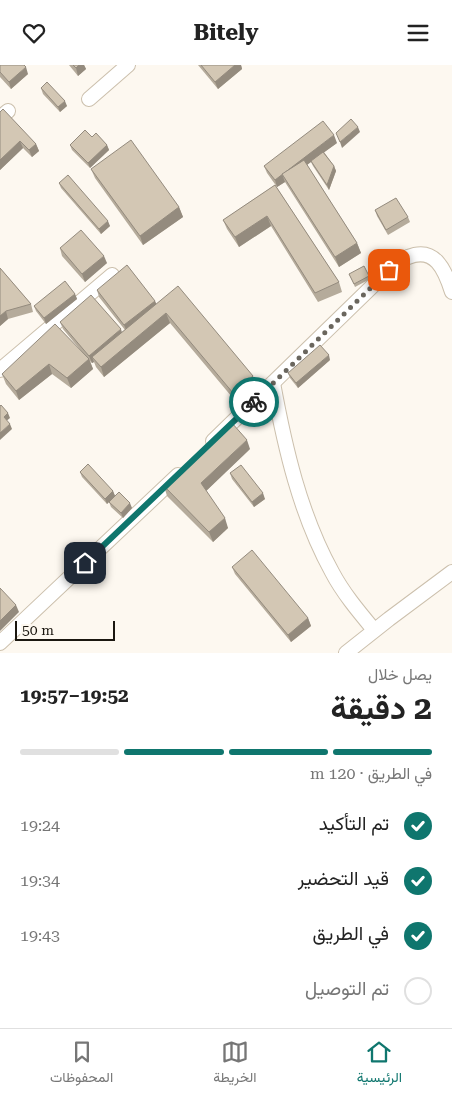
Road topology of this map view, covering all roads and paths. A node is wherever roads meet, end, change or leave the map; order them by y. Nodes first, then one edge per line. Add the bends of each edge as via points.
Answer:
1 (126, 66) edge
2 (89, 99) dead end
3 (112, 275) edge
4 (452, 292) edge
5 (0, 370) edge
6 (273, 383) junction
7 (204, 450) edge
8 (191, 463) edge
9 (452, 572) edge
10 (374, 630) junction
11 (0, 643) edge
12 (346, 653) edge

1 - 2 street
3 - 5 street
4 - 6 street via 440,264 430,255 420,253 406,257
6 - 7 street
6 - 10 street via 287,450 311,526 343,591
8 - 11 street
9 - 10 street
10 - 12 street

